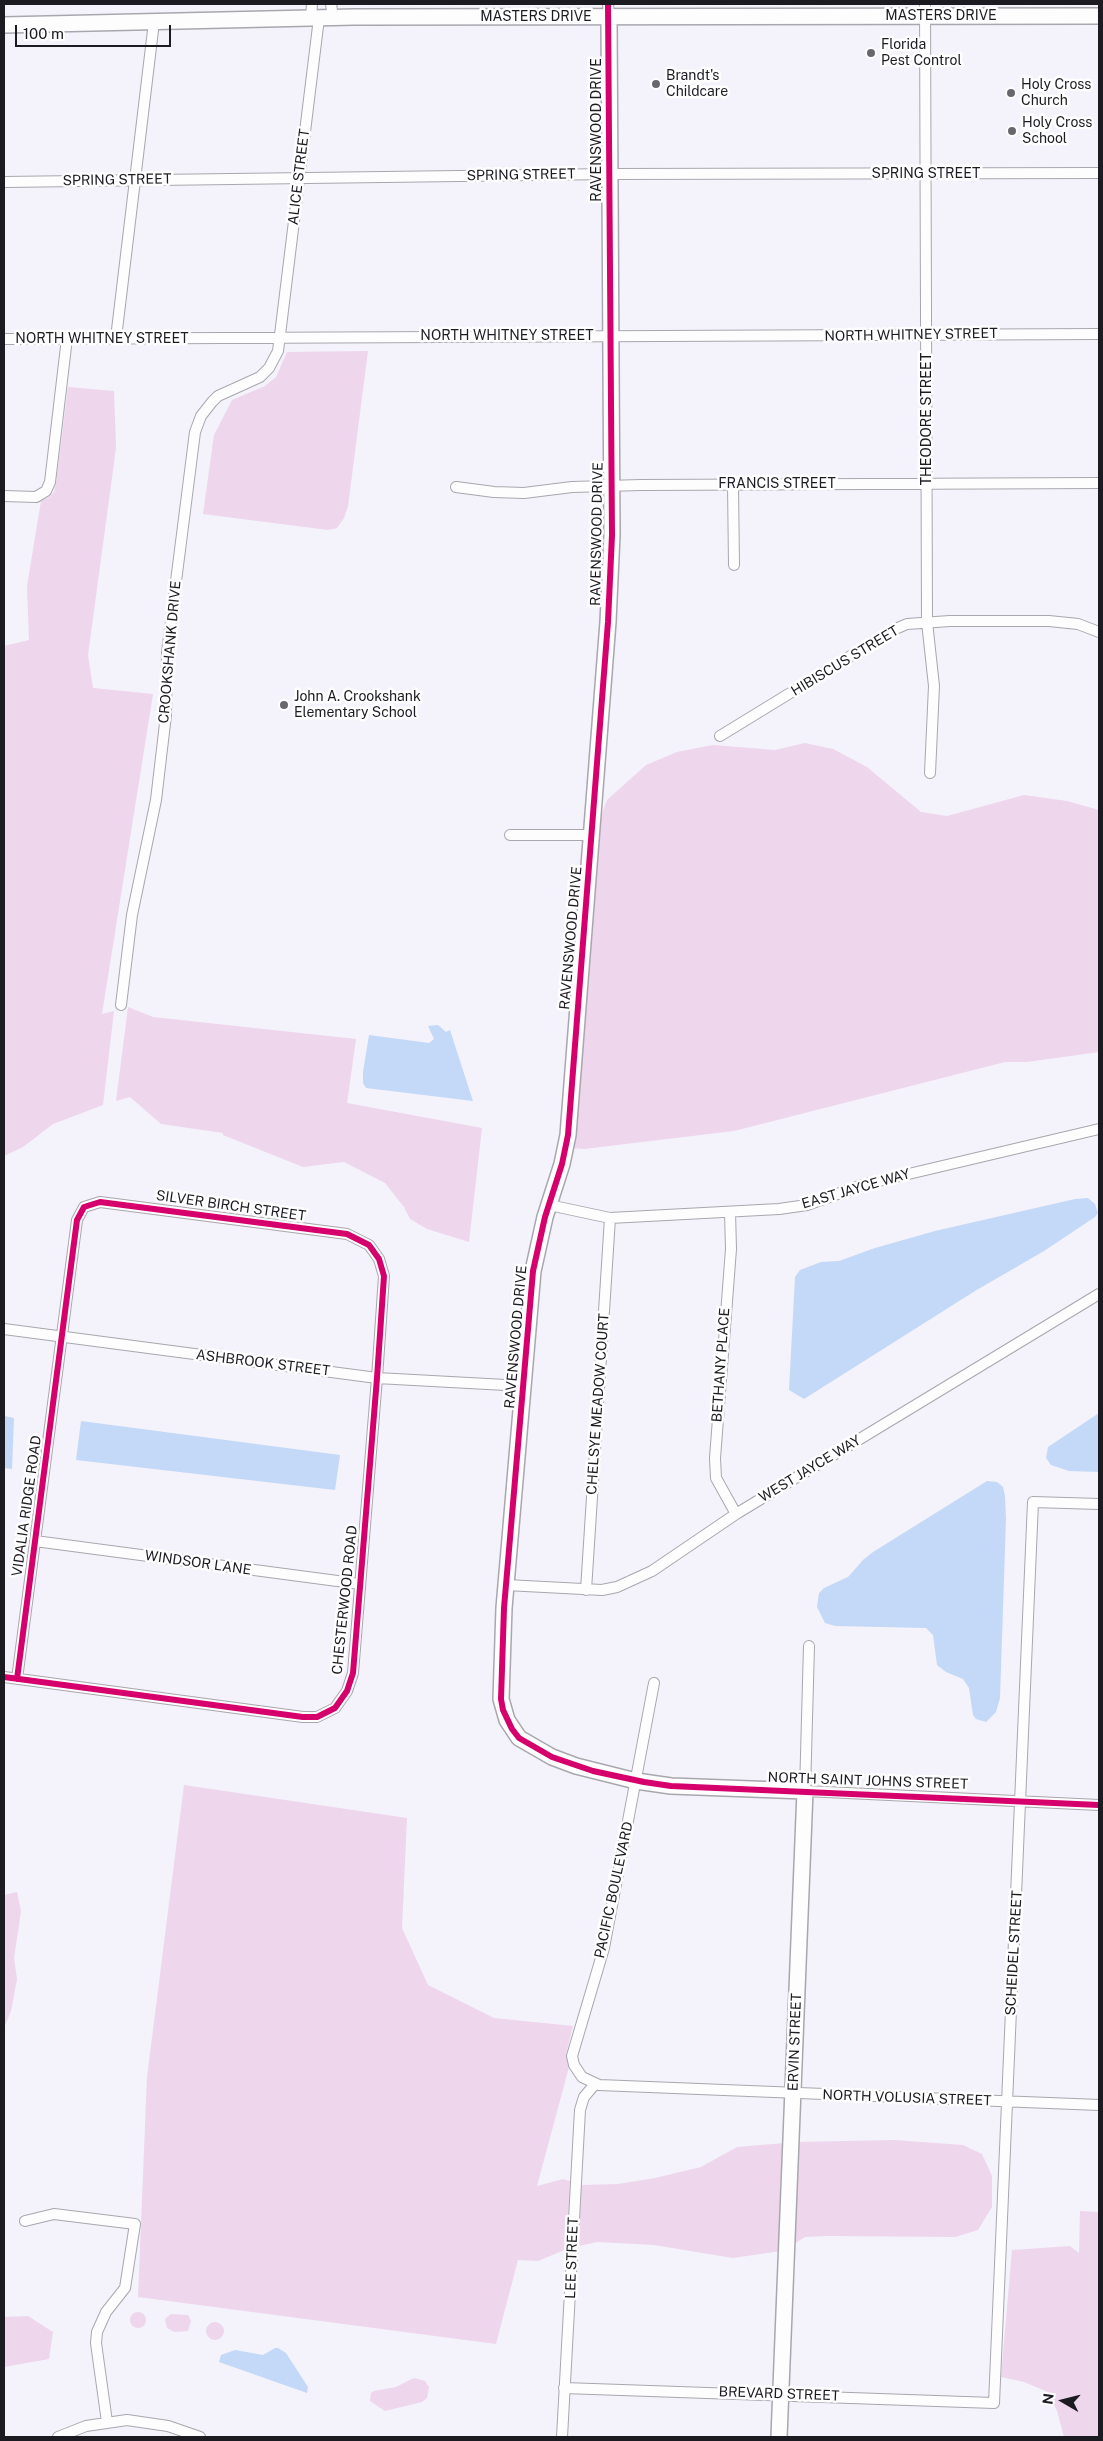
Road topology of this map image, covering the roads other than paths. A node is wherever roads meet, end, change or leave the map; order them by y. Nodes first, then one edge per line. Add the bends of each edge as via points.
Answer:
1 (609, 10) edge
2 (925, 10) edge
3 (321, 12) edge
4 (1099, 16) edge
5 (154, 22) junction
6 (4, 25) edge
7 (926, 173) junction
8 (1099, 173) edge
9 (611, 174) junction
10 (299, 178) junction
11 (134, 179) junction
12 (4, 182) edge
13 (927, 334) junction
14 (1099, 334) edge
15 (611, 336) junction
16 (280, 337) junction
17 (67, 338) junction
18 (116, 338) junction
19 (4, 339) edge
20 (926, 483) junction
21 (1099, 483) edge
22 (733, 484) junction
23 (612, 485) junction
24 (456, 487) dead end
25 (4, 496) edge
26 (734, 564) dead end
27 (926, 622) junction
28 (1099, 632) edge
29 (720, 736) dead end
30 (930, 773) dead end
31 (510, 835) dead end
32 (592, 835) junction
33 (121, 1005) dead end
34 (1099, 1129) edge
35 (549, 1205) junction
36 (730, 1212) junction
37 (610, 1218) junction
38 (1099, 1294) edge
39 (4, 1329) edge
40 (62, 1337) junction
41 (377, 1378) junction
42 (524, 1386) junction
43 (1099, 1504) edge
44 (736, 1514) junction
45 (35, 1541) junction
46 (360, 1584) junction
47 (506, 1585) junction
48 (586, 1590) junction
49 (809, 1646) dead end
50 (4, 1677) edge
51 (17, 1679) junction
52 (654, 1683) dead end
53 (636, 1781) junction
54 (805, 1791) junction
55 (1020, 1801) junction
56 (1099, 1805) edge
57 (595, 2084) junction
58 (794, 2093) junction
59 (1007, 2102) junction
60 (1099, 2106) edge
61 (25, 2221) dead end
62 (564, 2388) junction
63 (781, 2394) junction
64 (994, 2403) joint
65 (107, 2422) junction
66 (58, 2437) edge
67 (200, 2437) edge
68 (562, 2437) edge
69 (779, 2437) edge

1 - 2 street, MASTERS DRIVE
1 - 3 street, MASTERS DRIVE
1 - 9 street, RAVENSWOOD DRIVE
2 - 4 street, MASTERS DRIVE
2 - 7 street, THEODORE STREET
3 - 5 street, MASTERS DRIVE
3 - 10 street, ALICE STREET
5 - 6 street, MASTERS DRIVE
5 - 11 street
7 - 8 street, SPRING STREET
7 - 9 street, SPRING STREET
7 - 13 street, THEODORE STREET
9 - 10 street, SPRING STREET
9 - 15 street, RAVENSWOOD DRIVE
10 - 11 street, SPRING STREET
10 - 16 street, ALICE STREET
11 - 12 street, SPRING STREET
11 - 18 street
13 - 14 street, NORTH WHITNEY STREET
13 - 15 street, NORTH WHITNEY STREET
13 - 20 street, THEODORE STREET
15 - 16 street, NORTH WHITNEY STREET
15 - 23 street, RAVENSWOOD DRIVE
16 - 18 street, NORTH WHITNEY STREET
16 - 33 street, CROOKSHANK DRIVE via 276,357 269,368 254,381 218,396 201,416 195,432 168,652 166,715 156,800 132,915
17 - 18 street, NORTH WHITNEY STREET
17 - 19 street, NORTH WHITNEY STREET
17 - 25 street via 50,482 46,491 36,497
20 - 21 street, FRANCIS STREET
20 - 22 street, FRANCIS STREET
20 - 27 street, THEODORE STREET
22 - 23 street, FRANCIS STREET
22 - 26 street
23 - 24 street, FRANCIS STREET via 524,493
23 - 32 street, RAVENSWOOD DRIVE via 612,535
27 - 28 street, HIBISCUS STREET via 1049,621 1078,624
27 - 29 street, HIBISCUS STREET via 907,624 894,630
27 - 30 street, THEODORE STREET via 934,686
31 - 32 street
32 - 35 street, RAVENSWOOD DRIVE via 568,1136
34 - 36 street, EAST JAYCE WAY via 862,1185 807,1205
35 - 37 street, EAST JAYCE WAY
35 - 42 street, RAVENSWOOD DRIVE via 533,1271
36 - 37 street, EAST JAYCE WAY
36 - 44 street, BETHANY PLACE via 731,1249 715,1458 716,1478
37 - 48 street, CHELSYE MEADOW COURT
38 - 44 street, WEST JAYCE WAY
39 - 40 street, ASHBROOK STREET
40 - 41 street, ASHBROOK STREET
40 - 41 street, SILVER BIRCH STREET via 77,1220 84,1207 100,1202 347,1234 369,1246 379,1258 384,1276
40 - 45 street, VIDALIA RIDGE ROAD
41 - 42 street, ASHBROOK STREET
41 - 46 street, CHESTERWOOD ROAD
42 - 47 street, RAVENSWOOD DRIVE
43 - 55 street, SCHEIDEL STREET via 1033,1502
44 - 48 street, WEST JAYCE WAY via 652,1572 617,1587
45 - 46 street, WINDSOR LANE
45 - 51 street, VIDALIA RIDGE ROAD
46 - 51 street, CHESTERWOOD ROAD via 352,1673 347,1691 335,1708 317,1717
47 - 48 street, WEST JAYCE WAY
47 - 53 street, RAVENSWOOD DRIVE via 501,1699 512,1729 528,1745 552,1757
49 - 54 street, ERVIN STREET
50 - 51 street, CHESTERWOOD ROAD
52 - 53 street, PACIFIC BOULEVARD
53 - 54 street, NORTH SAINT JOHNS STREET via 671,1786
53 - 57 street, PACIFIC BOULEVARD via 604,1948 572,2056 579,2073
54 - 55 street, NORTH SAINT JOHNS STREET
54 - 58 street, ERVIN STREET
55 - 56 street, NORTH SAINT JOHNS STREET
55 - 59 street, SCHEIDEL STREET
57 - 58 street, NORTH VOLUSIA STREET
57 - 62 street, LEE STREET via 584,2097 580,2110
58 - 59 street, NORTH VOLUSIA STREET
58 - 63 street, ERVIN STREET
59 - 60 street, NORTH VOLUSIA STREET
59 - 64 street, SCHEIDEL STREET
61 - 65 street via 54,2214 135,2224 125,2288 106,2312 97,2332
62 - 63 street, BREVARD STREET
62 - 68 street, LEE STREET
63 - 64 street, BREVARD STREET
63 - 69 street, ERVIN STREET
65 - 66 street
65 - 67 street via 148,2422

